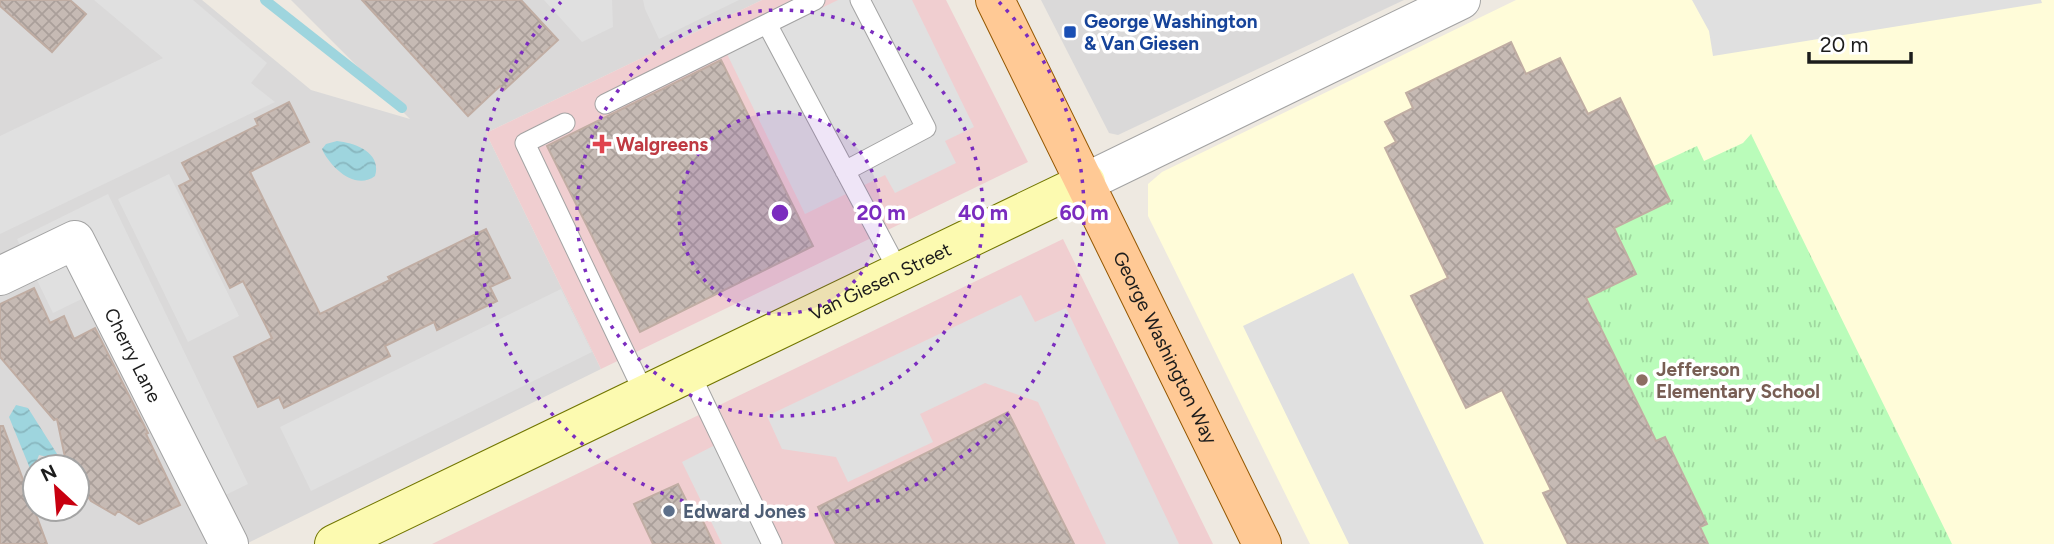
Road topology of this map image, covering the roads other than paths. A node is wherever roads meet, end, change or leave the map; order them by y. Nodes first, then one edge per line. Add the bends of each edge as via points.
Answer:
1 (814, 0) edge
2 (860, 0) edge
3 (995, 0) edge
4 (1461, 0) edge
5 (766, 24) junction
6 (605, 104) dead end
7 (565, 123) dead end
8 (845, 171) junction
9 (1086, 182) junction
10 (899, 272) junction
11 (0, 276) edge
12 (690, 373) junction
13 (645, 395) junction
14 (229, 544) edge
15 (334, 544) edge
16 (772, 544) edge
17 (1262, 544) edge

1 - 5 lane
2 - 8 lane via 926,128
3 - 9 main road, George Washington Way
4 - 9 street, Van Giesen Street
5 - 6 lane
5 - 8 lane
7 - 13 lane via 525,143
8 - 10 lane
9 - 10 main road, Van Giesen Street
9 - 17 main road, George Washington Way
10 - 12 main road, Van Giesen Street
11 - 14 street, Cherry Lane via 75,240
12 - 13 main road, Van Giesen Street
12 - 16 lane
13 - 15 main road, Van Giesen Street

